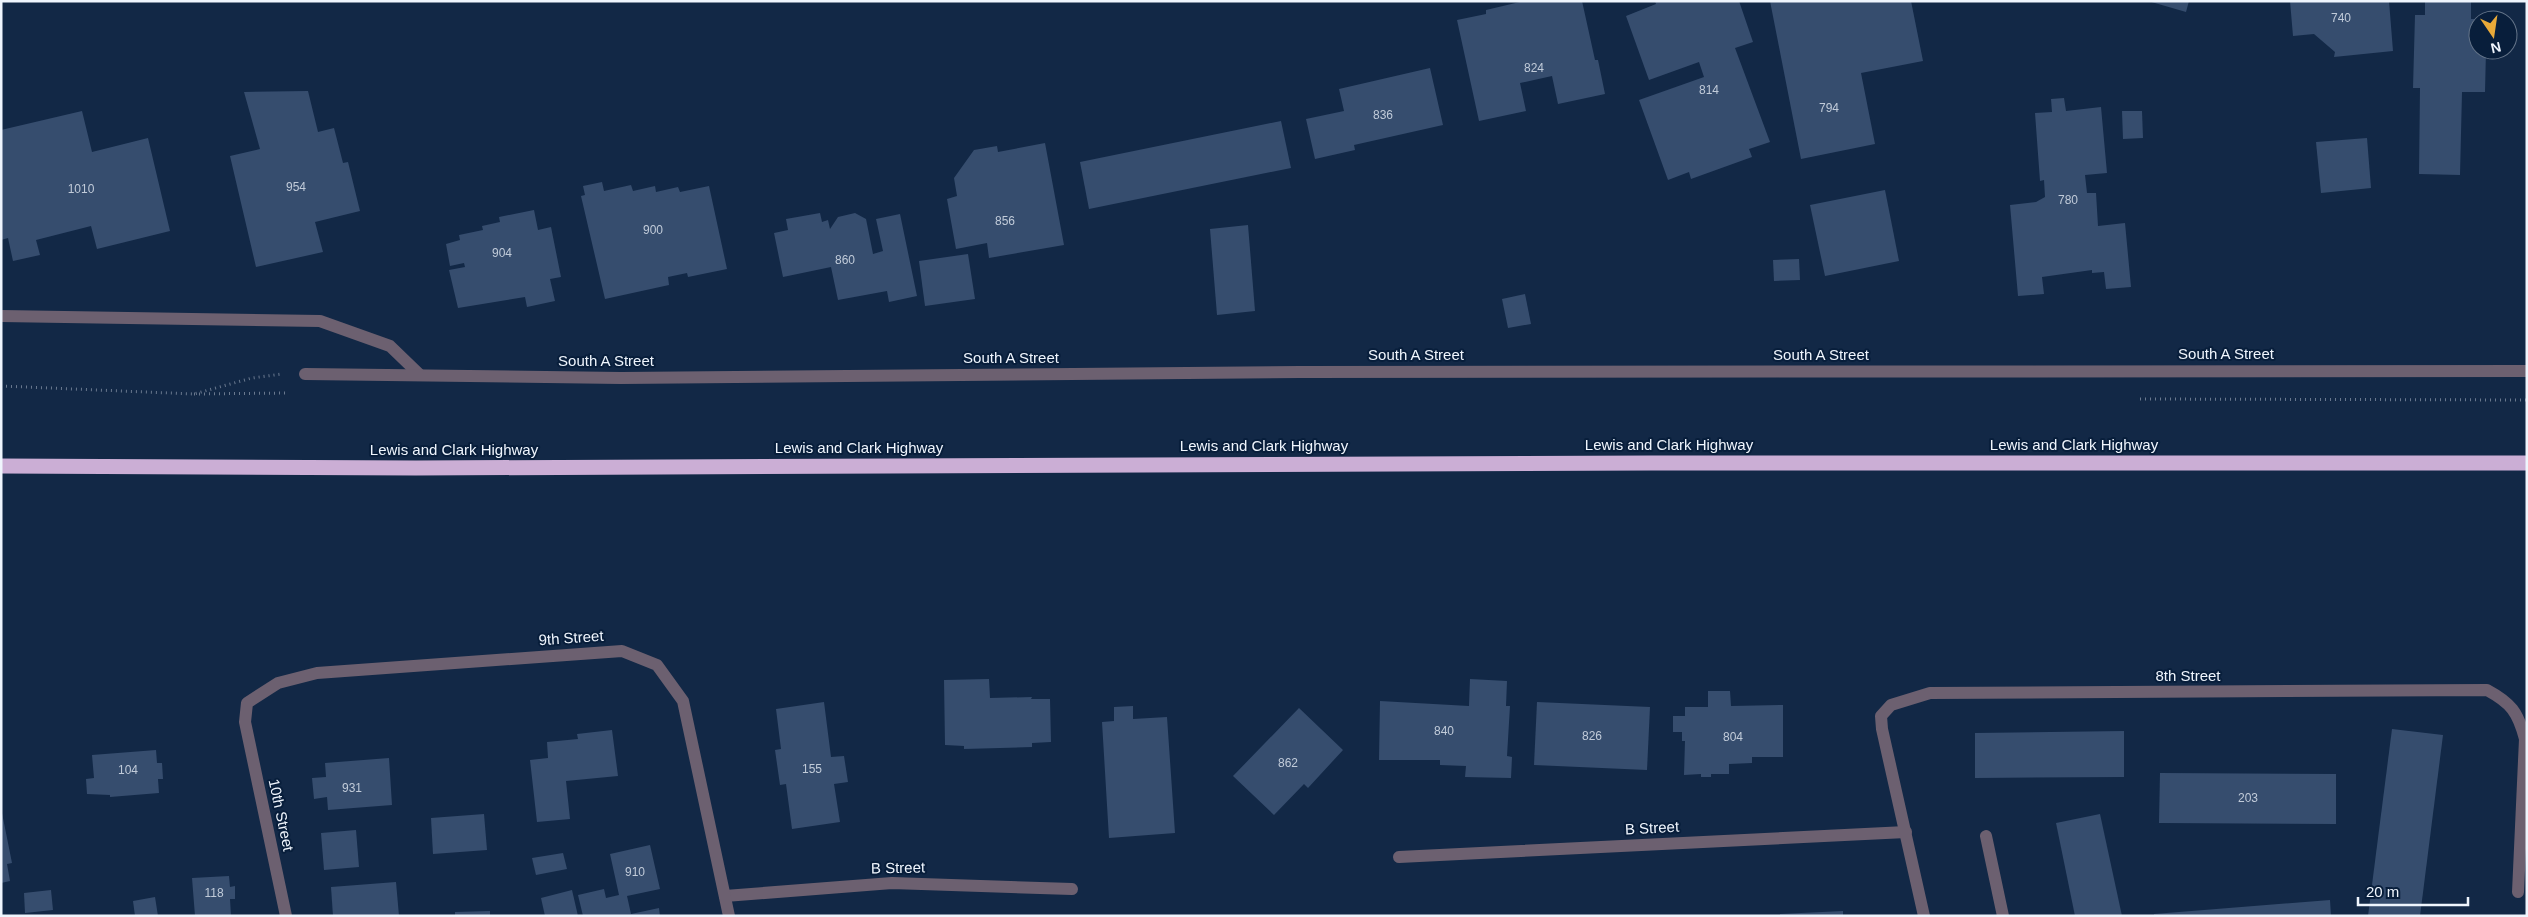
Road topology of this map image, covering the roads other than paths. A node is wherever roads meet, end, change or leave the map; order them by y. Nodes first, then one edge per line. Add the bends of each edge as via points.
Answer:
1 (1, 316) edge
2 (2527, 371) edge
3 (305, 374) road end
4 (420, 375) junction
5 (2527, 463) edge
6 (1, 466) edge
7 (245, 722) joint
8 (1906, 832) junction
9 (1986, 836) dead end
10 (1399, 857) dead end
11 (1072, 889) dead end
12 (2518, 892) dead end
13 (724, 896) junction
14 (286, 916) edge
15 (729, 916) edge
16 (1924, 916) edge
17 (2003, 916) edge

1 - 4 street via 320,321 390,346
2 - 4 street, South A Street via 1310,372 621,378
3 - 4 street, South A Street
5 - 6 highway, Lewis and Clark Highway via 426,468
7 - 13 street, 9th Street via 247,703 278,683 318,673 622,651 657,665 683,701
7 - 14 street, 10th Street
8 - 10 street, B Street
8 - 12 street, 8th Street via 1881,716 1891,705 1930,693 2487,690 2510,705 2520,720 2524,739
8 - 16 street, 8th Street
9 - 17 street
11 - 13 street, B Street via 892,883
13 - 15 street, 9th Street

